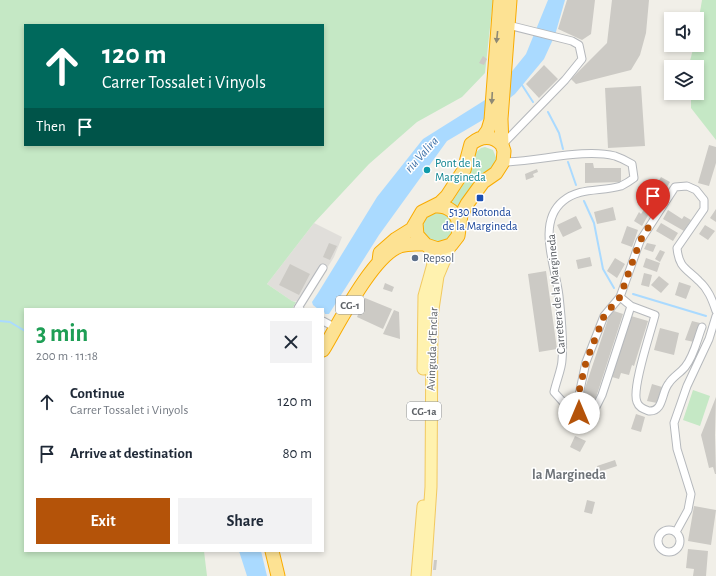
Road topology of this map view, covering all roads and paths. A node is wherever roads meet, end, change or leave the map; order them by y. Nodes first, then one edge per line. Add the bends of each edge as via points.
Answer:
1 (500, 0) edge
2 (510, 0) edge
3 (508, 25) junction
4 (484, 137) junction
5 (502, 145) junction
6 (503, 162) junction
7 (435, 206) junction
8 (416, 223) junction
9 (459, 226) junction
10 (451, 245) junction
11 (427, 246) junction
12 (379, 260) junction
13 (323, 268) dead end
14 (620, 297) junction
15 (630, 306) junction
16 (298, 308) edge
17 (716, 311) edge
18 (716, 316) edge
19 (328, 324) edge
20 (702, 327) dead end
21 (324, 345) edge
22 (576, 404) junction
23 (676, 532) dead end
24 (272, 552) edge
25 (278, 576) edge
26 (417, 576) edge
27 (425, 576) edge

1 -> 4 highway via 491,120
2 - 3 highway
3 - 5 highway
3 - 5 street via 564,38 578,45 582,59
4 - 5 highway via 493,138
4 - 7 highway, CG-1 via 471,144 460,178 447,196
5 - 6 highway
6 - 9 highway via 477,190 461,215
6 - 22 street, Carretera de la Margineda via 597,154 615,156 632,164 634,178 621,186 579,192 562,201 551,217 549,240 558,294 562,361 554,392 563,402
7 - 8 highway, CG-1 via 422,212
7 - 9 highway via 453,211
8 - 11 highway via 417,235
8 - 12 highway, CG-1 via 412,229 384,249
9 - 10 highway via 458,236
10 - 11 highway, CG-1 via 440,249
10 - 27 main road, Avinguda d'Enclar / CG-1a via 438,276 432,316 431,487
11 - 12 highway, CG-1 via 398,246
11 - 26 main road, Avinguda d'Enclar / CG-1a via 433,264 424,296 425,464
12 - 19 highway, CG-1
13 - 16 street
14 - 15 street
14 - 17 street via 640,241 675,187 687,186 696,190 704,200 704,210 677,248 678,260 684,269 700,281 711,296
14 - 22 street via 604,316 586,362
15 - 20 street via 655,315 636,387 640,408 649,411 657,409 668,383 686,366
15 - 22 street via 602,395 592,415 579,413
18 - 23 street via 710,339 687,386 674,423 676,449 691,494 688,510
19 - 21 highway, CG-1
24 - 25 highway

